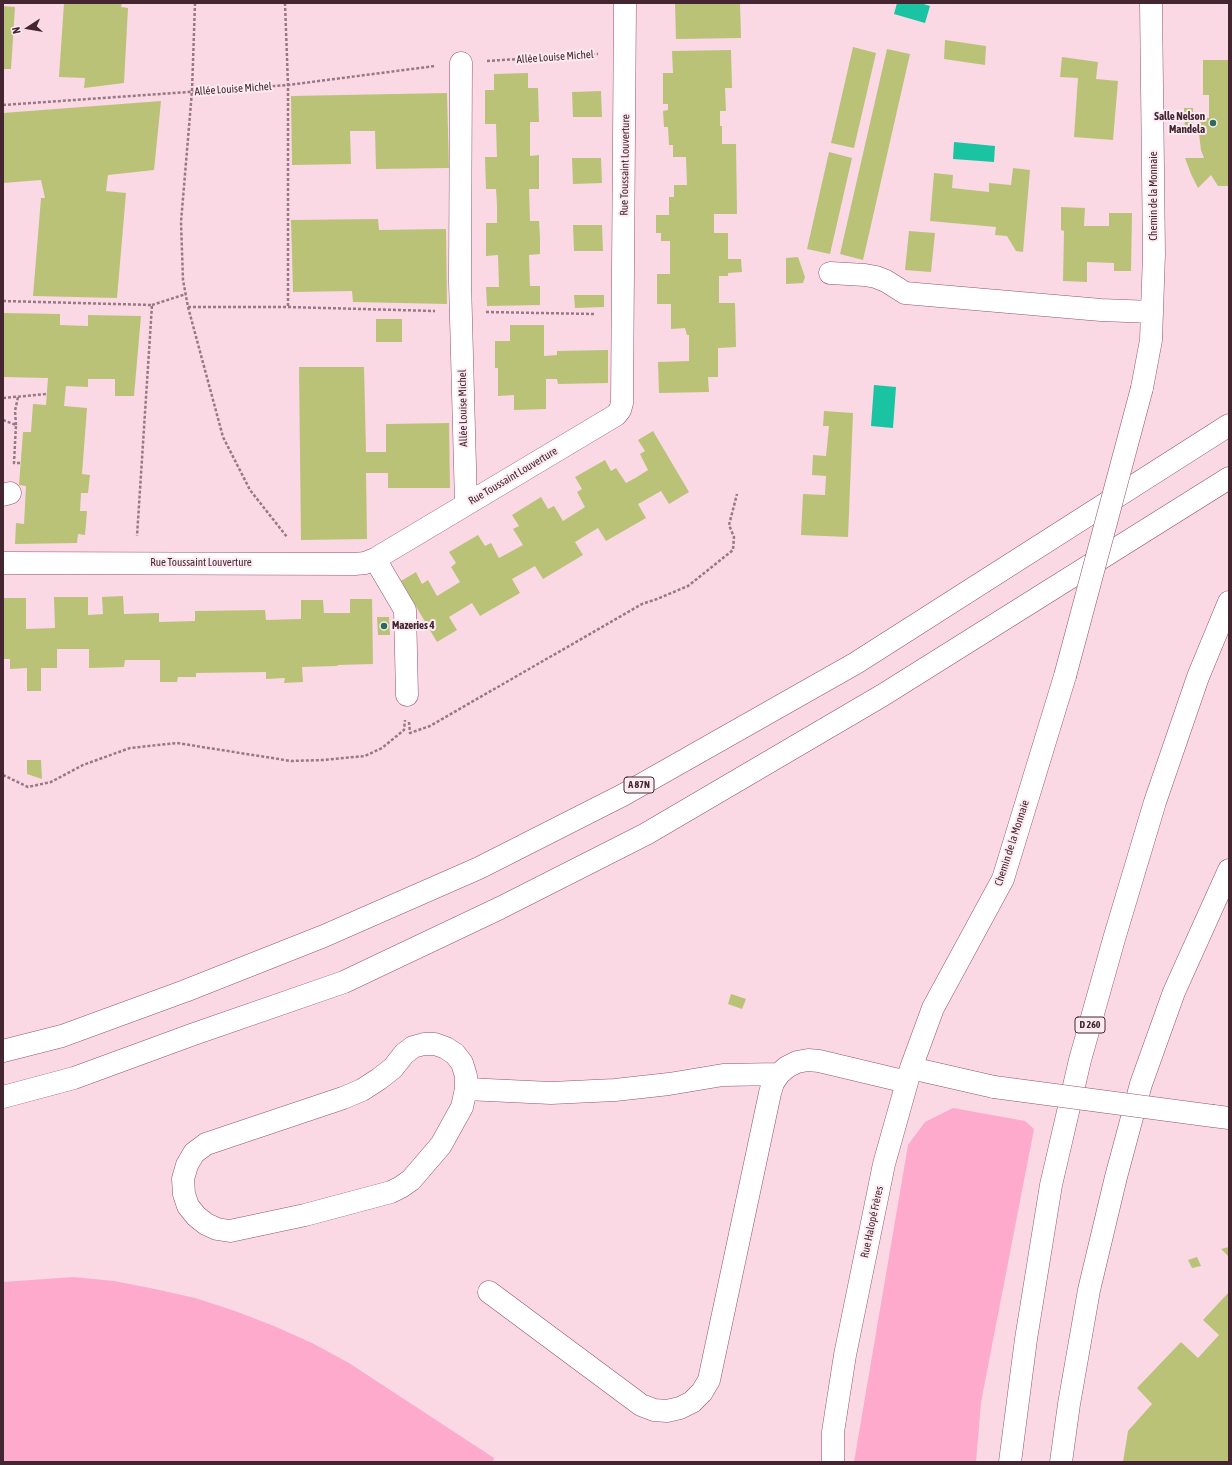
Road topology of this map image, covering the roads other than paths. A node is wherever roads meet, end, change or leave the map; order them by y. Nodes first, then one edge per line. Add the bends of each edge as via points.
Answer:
1 (625, 3) edge
2 (1151, 3) edge
3 (461, 63) road end
4 (830, 274) dead end
5 (1152, 312) junction
6 (1229, 425) edge
7 (1229, 478) edge
8 (466, 504) junction
9 (375, 559) junction
10 (3, 562) edge
11 (1229, 602) edge
12 (407, 695) dead end
13 (1229, 870) edge
14 (3, 1051) edge
15 (779, 1074) junction
16 (909, 1075) junction
17 (466, 1089) junction
18 (3, 1097) edge
19 (1221, 1117) edge
20 (489, 1292) dead end
21 (833, 1462) edge
22 (1010, 1462) edge
23 (1061, 1462) edge

1 - 8 main road, Rue Toussaint Louverture via 620,410 616,415
2 - 5 main road, Chemin de la Monnaie via 1154,246
3 - 8 main road, Allée Louise Michel via 460,281
4 - 5 main road via 876,277 905,294
5 - 16 main road, Chemin de la Monnaie, bridge via 1142,388 1065,676 1003,880 933,1008
6 - 14 main road, A 87N via 856,663 623,795 479,868 324,936 62,1036
7 - 18 main road via 883,695 646,834 500,908 344,982 74,1078
8 - 9 main road, Rue Toussaint Louverture
9 - 10 main road, Rue Toussaint Louverture via 355,564
9 - 12 main road via 405,610
11 - 22 main road, D 260 via 1198,677 1155,802 1080,1060 1051,1185 1026,1339
13 - 23 main road via 1174,992 1141,1084 1089,1290
15 - 16 main road via 797,1062 808,1060
15 - 17 main road via 723,1075 615,1090 551,1093
15 - 20 main road via 770,1093 710,1380 692,1402 666,1411 641,1405
16 - 19 main road, bridge
16 - 21 main road, Rue Halopé Frères via 884,1164 845,1355 833,1432
17 - 17 main road via 462,1063 455,1054 435,1044 413,1047 393,1068 362,1090 206,1144 194,1153 187,1165 183,1179 188,1206 206,1224 230,1231 305,1215 391,1192 411,1180 441,1145 462,1107

